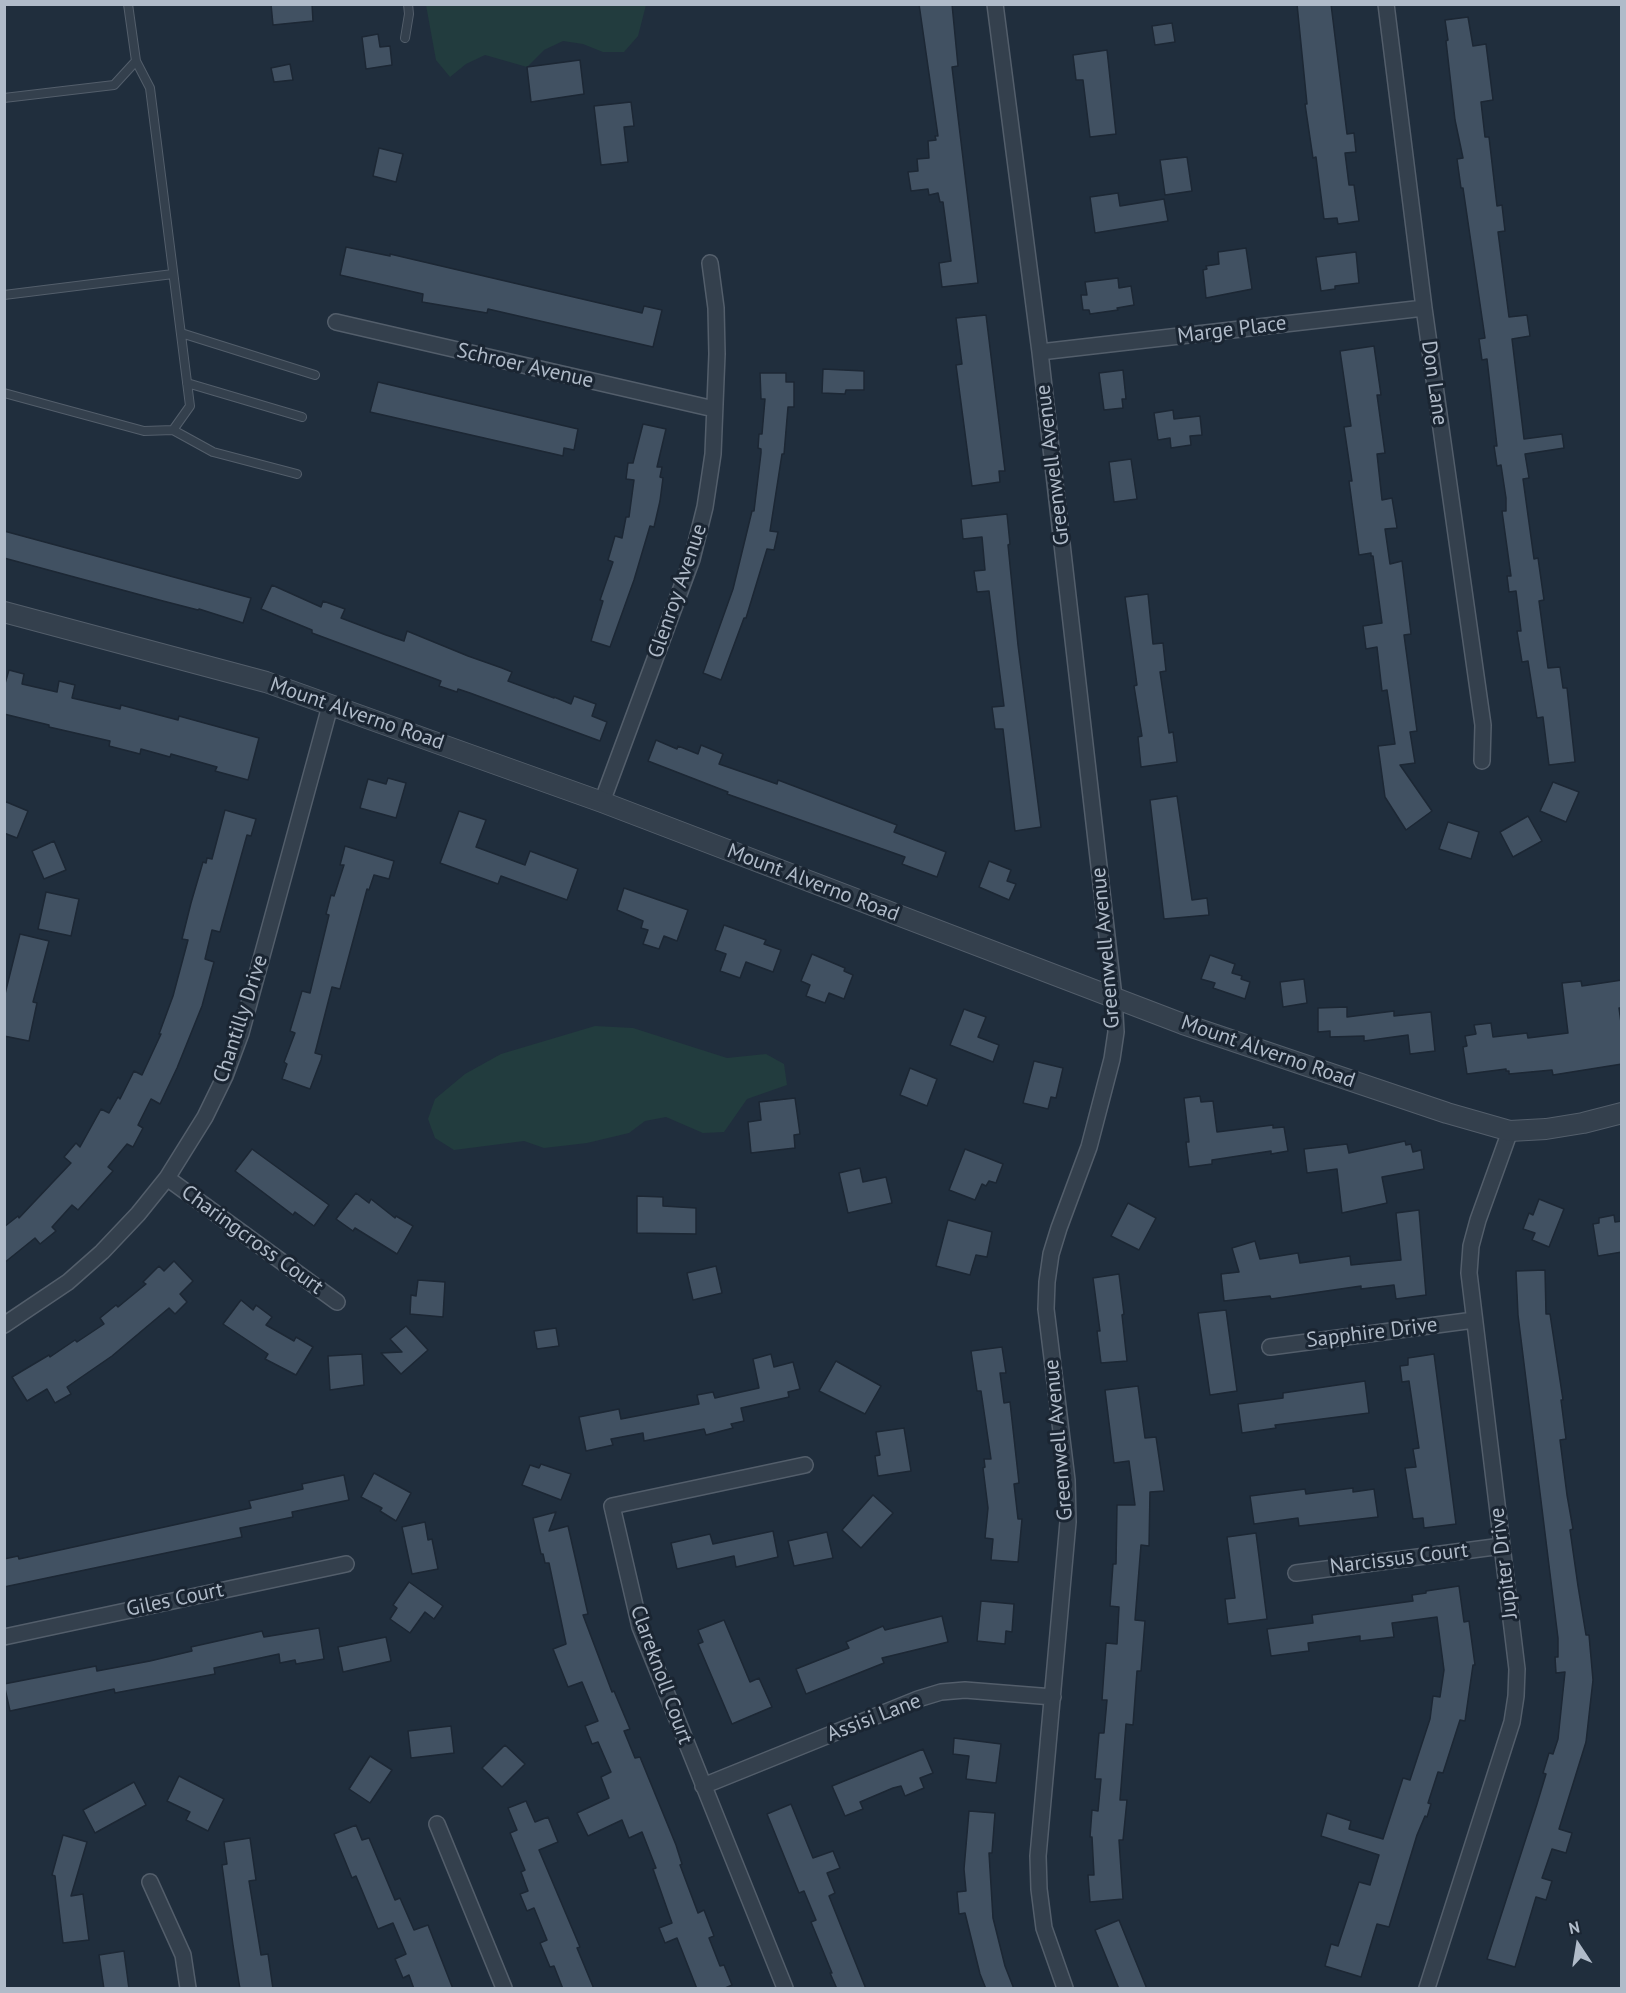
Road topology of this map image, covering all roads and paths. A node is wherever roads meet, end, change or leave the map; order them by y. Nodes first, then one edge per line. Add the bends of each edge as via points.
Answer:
1 (128, 4) edge
2 (408, 4) edge
3 (995, 4) edge
4 (1386, 4) edge
5 (405, 38) dead end
6 (136, 61) junction
7 (4, 98) edge
8 (710, 263) dead end
9 (173, 274) junction
10 (4, 295) edge
11 (1424, 308) junction
12 (336, 322) dead end
13 (181, 333) junction
14 (1040, 352) junction
15 (315, 375) dead end
16 (187, 383) junction
17 (4, 393) edge
18 (714, 409) junction
19 (302, 417) dead end
20 (173, 430) junction
21 (297, 474) dead end
22 (4, 612) edge
23 (330, 706) junction
24 (1482, 761) dead end
25 (602, 802) junction
26 (1114, 997) junction
27 (1622, 1113) edge
28 (1510, 1131) junction
29 (167, 1178) junction
30 (337, 1302) dead end
31 (1474, 1320) junction
32 (4, 1325) edge
33 (1270, 1347) dead end
34 (805, 1465) dead end
35 (1502, 1546) junction
36 (346, 1564) dead end
37 (1296, 1573) dead end
38 (4, 1637) edge
39 (1053, 1697) junction
40 (703, 1786) junction
41 (437, 1824) dead end
42 (150, 1882) dead end
43 (188, 1989) edge
44 (504, 1989) edge
45 (785, 1989) edge
46 (1065, 1989) edge
47 (1427, 1989) edge

1 - 6 lane
2 - 5 lane
3 - 14 street, Greenwell Avenue
4 - 11 street, Don Lane
6 - 7 lane via 114,85
6 - 9 lane via 150,88
8 - 18 street, Glenroy Avenue via 716,309
9 - 10 lane
9 - 13 lane
11 - 14 street, Marge Place
11 - 24 street, Don Lane via 1483,725
12 - 18 street, Schroer Avenue
13 - 15 lane
13 - 16 lane
14 - 26 street, Greenwell Avenue
16 - 19 lane
16 - 20 lane via 190,406
17 - 20 lane via 144,431
18 - 25 street, Glenroy Avenue via 713,454 692,559
20 - 21 lane via 213,452
22 - 23 street, Mount Alverno Road via 266,682
23 - 25 street, Mount Alverno Road
23 - 29 street, Chantilly Drive via 241,1033 205,1117
25 - 26 street, Mount Alverno Road
26 - 28 street, Mount Alverno Road via 1414,1102
26 - 39 street, Greenwell Avenue via 1116,1032 1112,1059 1089,1147 1051,1254 1047,1282 1046,1309 1067,1480 1068,1522
27 - 28 street, Mount Alverno Road via 1574,1125
28 - 31 street, Jupiter Drive via 1471,1246 1469,1273
29 - 30 street, Charingcross Court
29 - 32 street, Chantilly Drive via 102,1252 68,1282
31 - 33 street, Sapphire Drive
31 - 35 street, Jupiter Drive
34 - 40 street, Clareknoll Court via 612,1506 639,1627
35 - 37 street, Narcissus Court
35 - 47 street, Jupiter Drive via 1517,1669 1512,1722
36 - 38 street, Giles Court
39 - 40 street, Assisi Lane via 966,1690 941,1692
39 - 46 street, Greenwell Avenue via 1038,1856 1039,1888 1044,1928
40 - 45 street, Clareknoll Court
41 - 44 street
42 - 43 street via 183,1955

